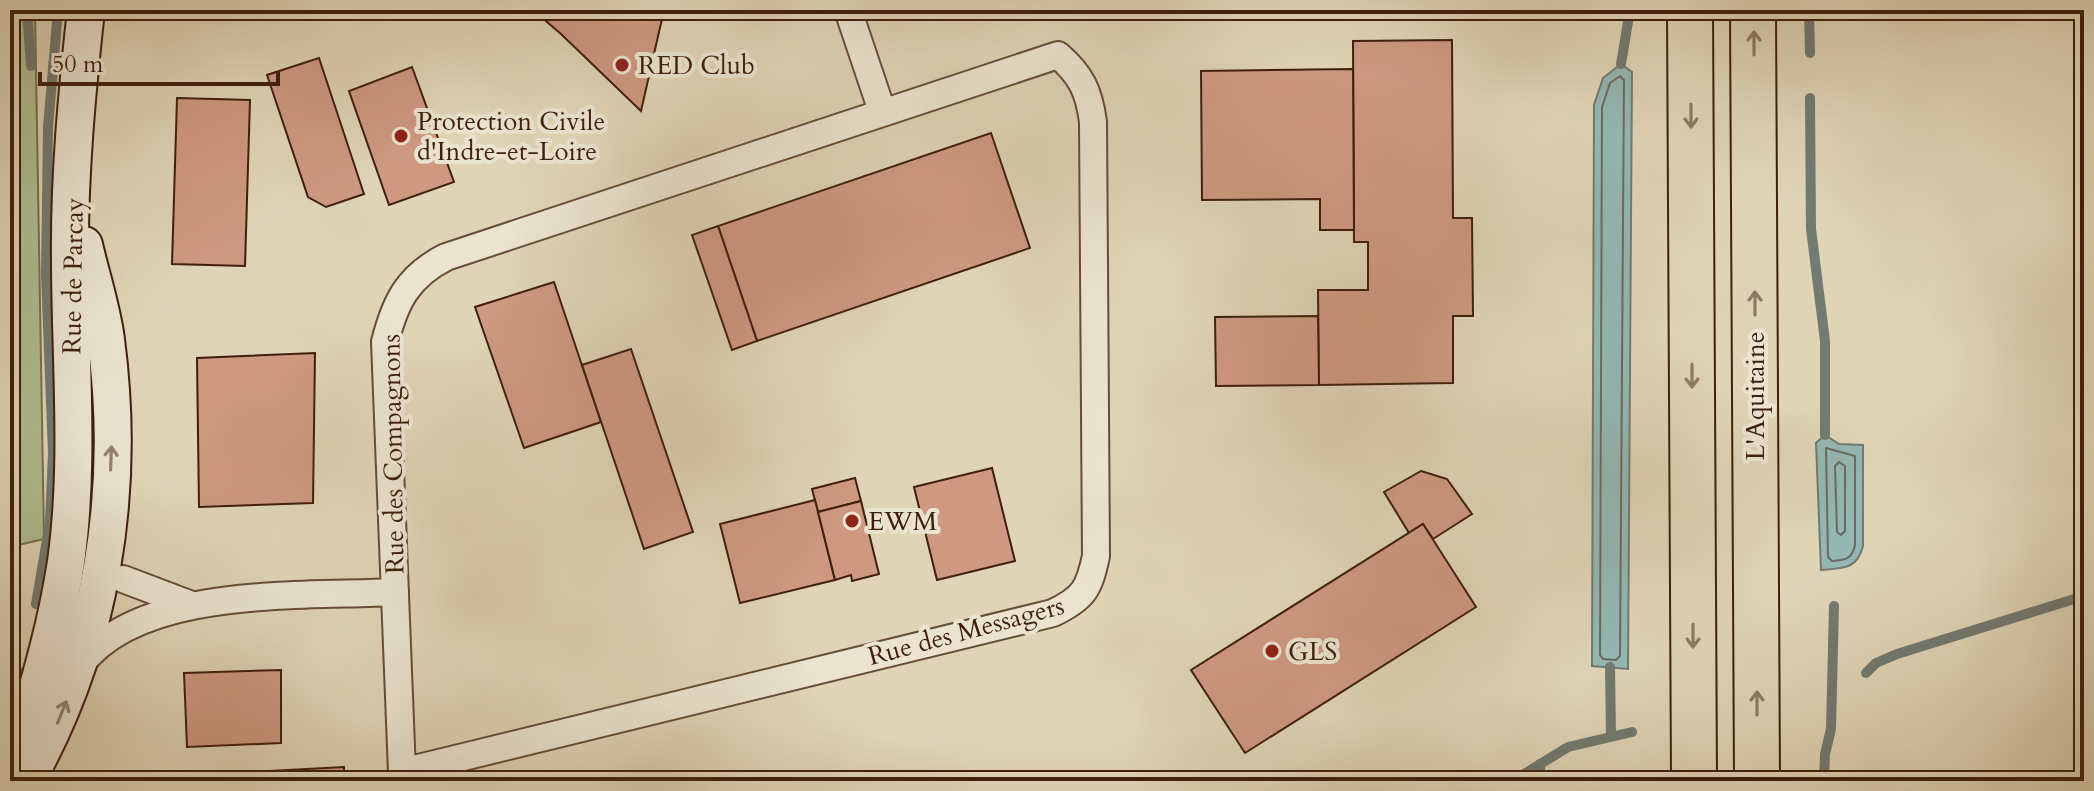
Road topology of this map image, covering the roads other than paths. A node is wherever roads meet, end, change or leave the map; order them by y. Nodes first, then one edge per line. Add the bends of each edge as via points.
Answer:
1 (86, 10) edge
2 (848, 10) edge
3 (1690, 10) edge
4 (1753, 10) edge
5 (1058, 55) joint
6 (882, 111) junction
7 (74, 185) junction
8 (72, 377) junction
9 (100, 587) junction
10 (395, 592) junction
11 (189, 604) junction
12 (140, 622) junction
13 (52, 630) junction
14 (78, 668) junction
15 (10, 773) edge
16 (402, 776) edge
17 (26, 781) edge
18 (1694, 781) edge
19 (1757, 781) edge

1 - 7 street
2 - 6 street
3 -> 18 highway
19 -> 4 highway, L'Aquitaine
5 - 6 street, Rue des Compagnons
5 - 16 street, Rue des Messagers via 1078,73 1090,96 1093,122 1096,556 1090,584 1075,603 1053,613
6 - 10 street, Rue des Compagnons via 427,266 393,312 385,342
7 - 8 street, Rue de Parcay
9 -> 7 street, Rue de Parcay via 112,440 110,374
8 - 9 street via 85,472 76,572
8 - 13 street, Rue de Parcay via 72,505
9 - 11 street, Rue des Compagnons
9 - 12 street via 121,622
9 - 13 street
9 - 14 street, Rue de Parcay
10 - 11 street, Rue des Compagnons
10 - 16 street, Rue des Messagers
11 - 12 street, Rue des Compagnons
12 - 14 street, Rue des Compagnons via 99,644
13 - 15 street, Rue de Parcay
17 -> 14 street, Rue de Parcay via 53,734

